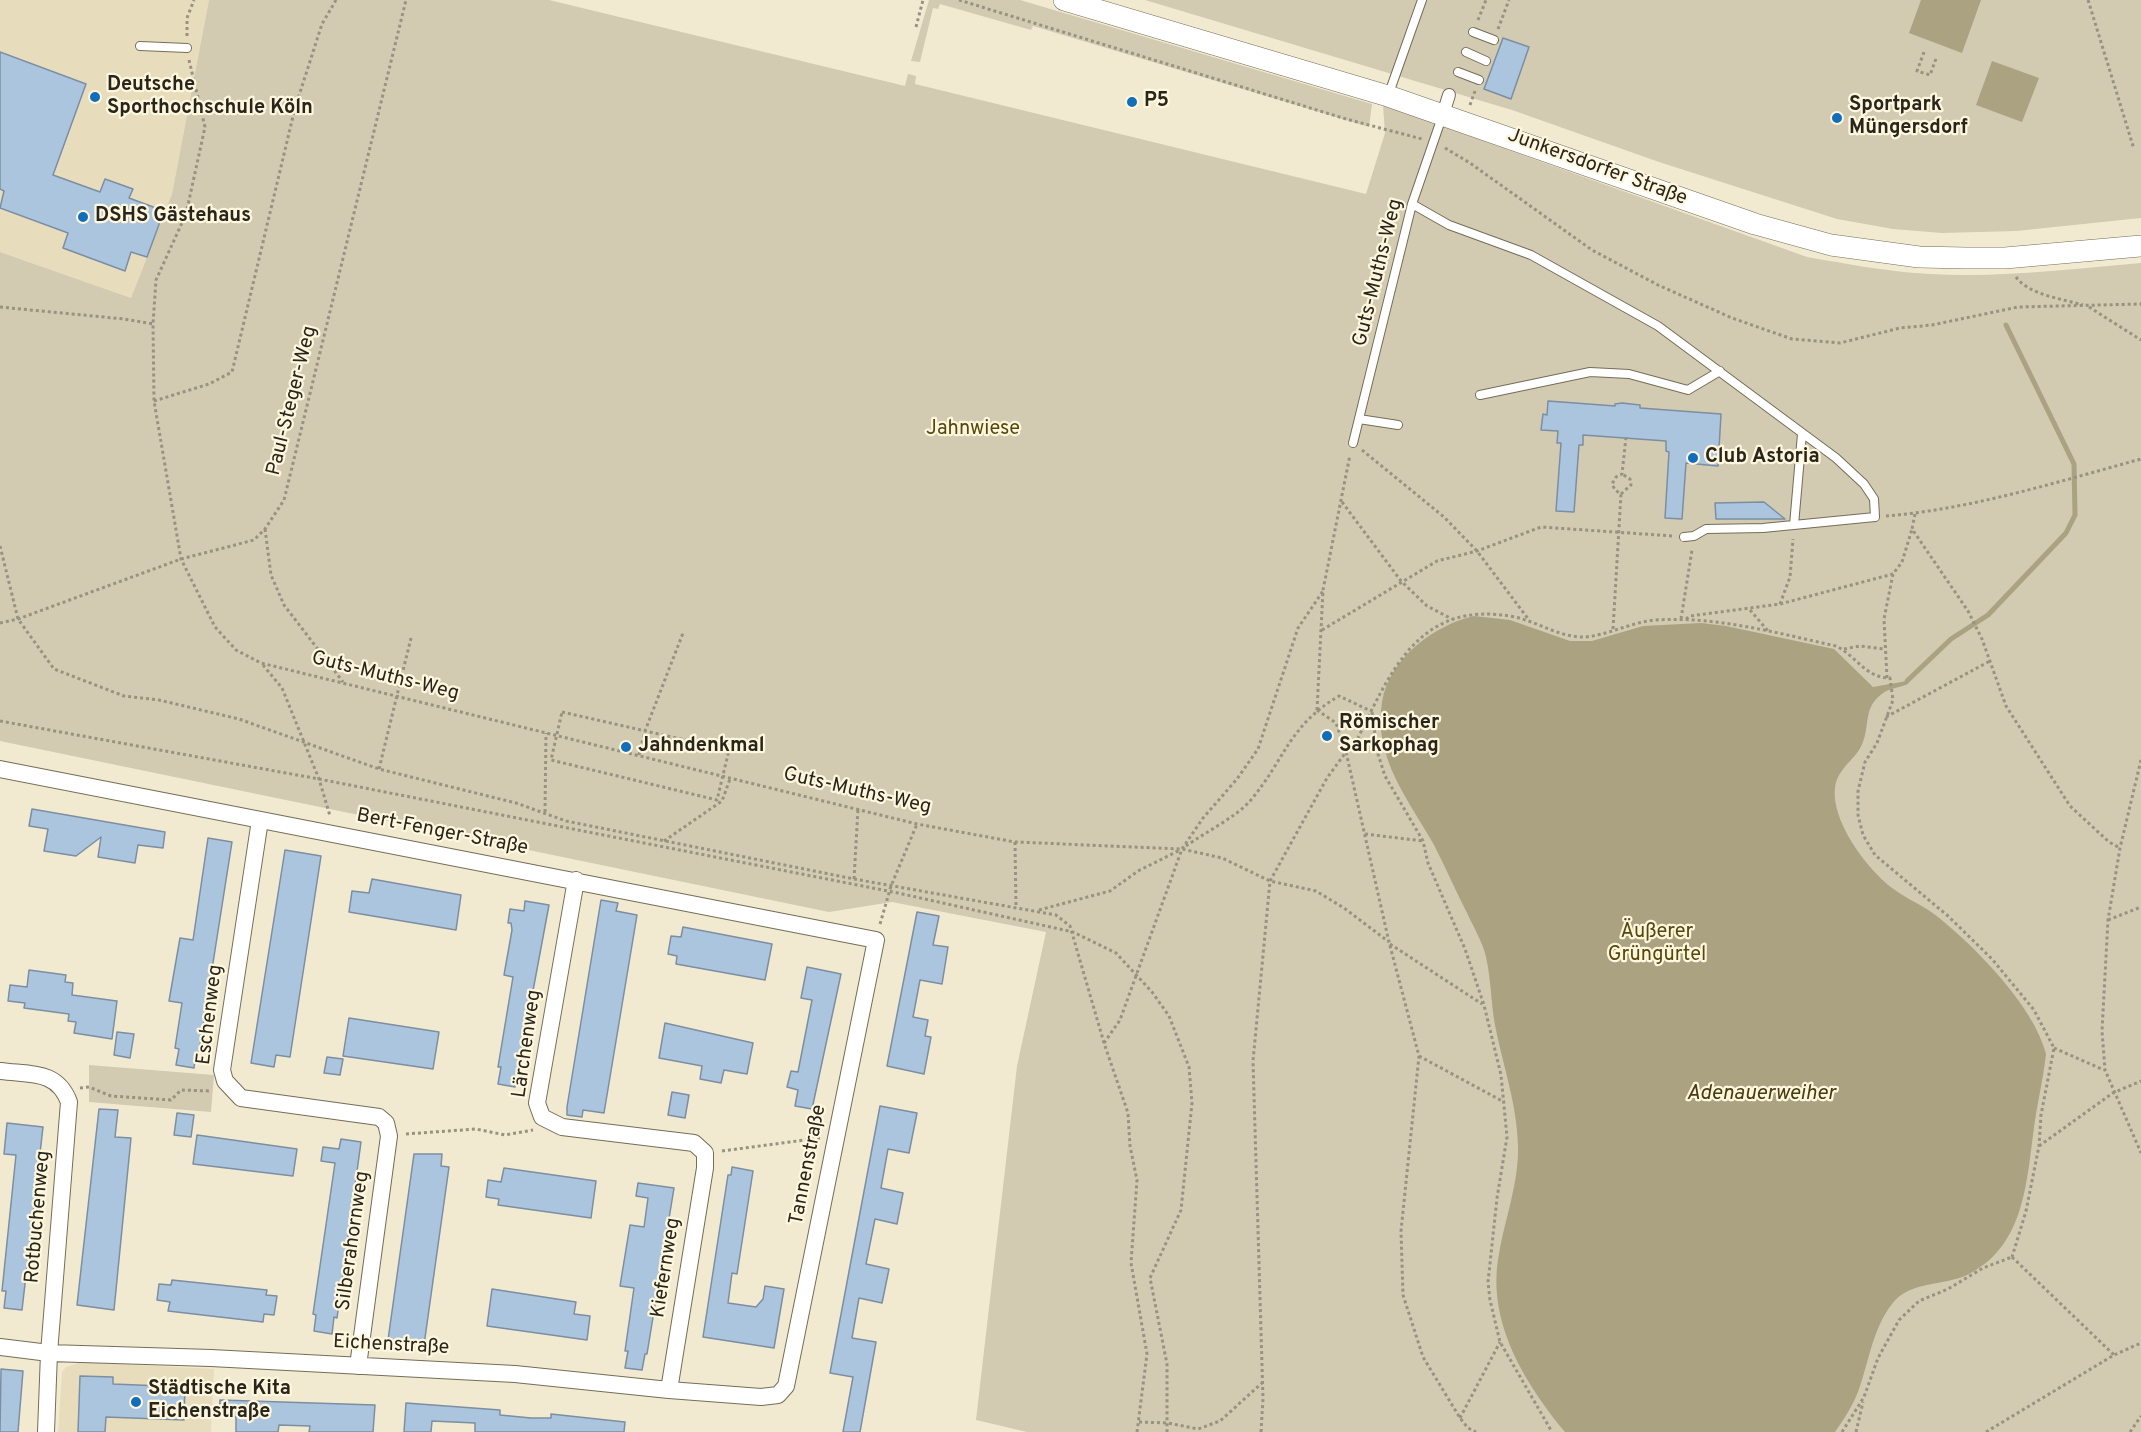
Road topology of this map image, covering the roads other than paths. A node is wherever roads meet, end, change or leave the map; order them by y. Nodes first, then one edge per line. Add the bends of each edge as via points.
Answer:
1 (1064, 0) edge
2 (1422, 0) edge
3 (1473, 32) dead end
4 (1494, 40) dead end
5 (140, 46) dead end
6 (187, 48) road end
7 (1466, 52) dead end
8 (1486, 61) dead end
9 (1458, 72) dead end
10 (1479, 80) dead end
11 (1388, 96) junction
12 (1446, 104) junction
13 (1412, 204) junction
14 (2141, 246) edge
15 (1720, 371) junction
16 (1480, 394) dead end
17 (1359, 419) junction
18 (1398, 425) dead end
19 (1802, 434) junction
20 (1353, 443) road end
21 (1794, 525) junction
22 (1684, 537) road end
23 (0, 769) edge
24 (260, 820) junction
25 (576, 880) junction
26 (876, 940) joint
27 (0, 1071) edge
28 (387, 1129) joint
29 (705, 1153) joint
30 (0, 1347) edge
31 (49, 1353) junction
32 (358, 1366) junction
33 (669, 1390) junction
34 (778, 1395) joint
35 (46, 1432) edge

1 - 11 street, Junkersdorfer Straße
2 - 11 lane
3 - 4 lane
5 - 6 lane
7 - 8 lane
9 - 10 lane
11 - 12 street, Junkersdorfer Straße
12 - 13 lane, Guts-Muths-Weg
12 - 14 street, Junkersdorfer Straße via 1795,236 1853,249 1918,257 2005,258
13 - 15 lane via 1449,225 1532,255 1658,326
13 - 17 lane, Guts-Muths-Weg
15 - 16 lane via 1688,390 1629,374 1590,372
15 - 19 lane
17 - 18 lane
17 - 20 lane, Guts-Muths-Weg
19 - 21 lane
19 - 21 lane via 1864,484 1874,499 1875,517
21 - 22 lane via 1706,529
23 - 24 street, Bert-Fenger-Straße
24 - 25 street, Bert-Fenger-Straße
24 - 28 street, Eschenweg via 222,1070 225,1081 241,1098 379,1117
25 - 26 street, Bert-Fenger-Straße
25 - 29 street, Lärchenweg via 537,1103 542,1117 562,1127 694,1143
26 - 34 street, Tannenstraße via 786,1386
27 - 31 street, Rotbuchenweg via 46,1077 63,1086 69,1102
28 - 32 street, Silberahornweg
29 - 33 street, Kiefernweg
30 - 31 street, Eichenstraße
31 - 32 street, Eichenstraße
31 - 35 street, Rotbuchenweg
32 - 33 street, Eichenstraße via 515,1374
33 - 34 street, Eichenstraße

